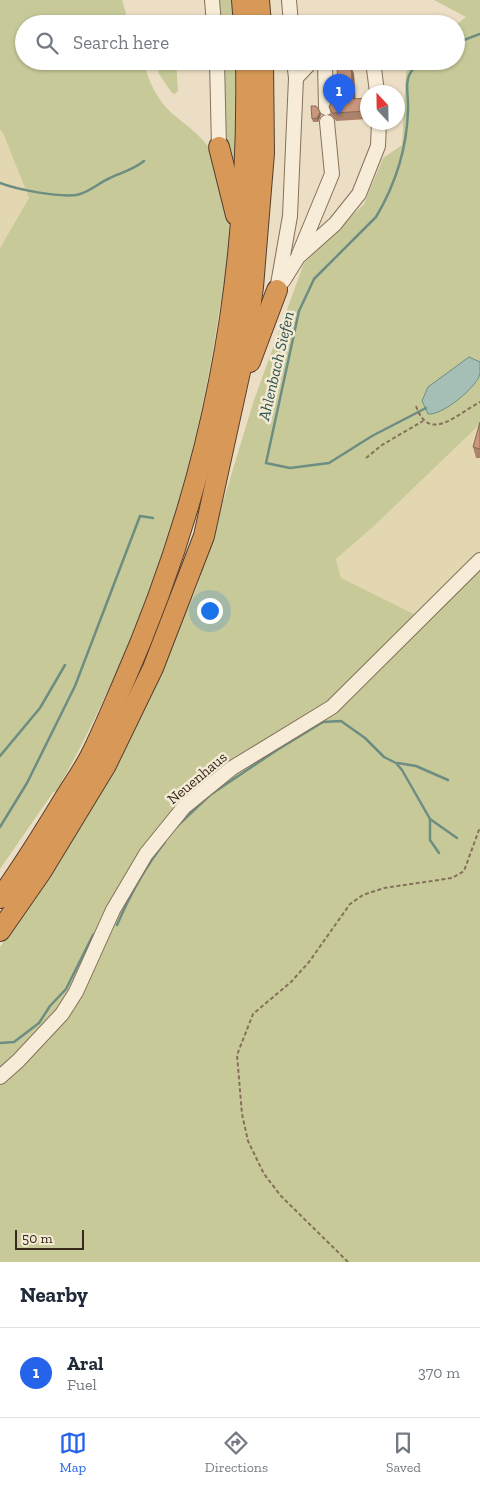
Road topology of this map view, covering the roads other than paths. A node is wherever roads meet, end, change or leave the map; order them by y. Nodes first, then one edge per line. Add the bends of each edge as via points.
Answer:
1 (212, 0) edge
2 (242, 0) edge
3 (259, 0) edge
4 (289, 0) edge
5 (213, 15) edge
6 (243, 15) edge
7 (260, 15) edge
8 (290, 15) edge
9 (216, 70) edge
10 (246, 70) edge
11 (263, 70) edge
12 (295, 70) edge
13 (304, 70) edge
14 (325, 70) edge
15 (374, 70) edge
16 (296, 78) junction
17 (376, 85) edge
18 (379, 130) edge
19 (219, 147) joint
20 (241, 242) junction
21 (298, 258) junction
22 (278, 290) junction
23 (233, 406) junction
24 (480, 560) edge
25 (0, 898) edge
26 (0, 931) edge
27 (0, 1077) edge

1 - 5 street
2 - 6 highway
3 - 7 highway
4 - 8 street
9 - 19 street
10 - 20 highway via 247,142
11 - 23 highway via 264,153 260,225 243,358
12 - 16 street
13 - 16 street
14 - 21 street via 332,174
15 - 17 street
16 - 22 street via 290,216
18 - 21 street via 378,146 359,194 335,224
19 - 20 highway
20 - 25 highway via 219,391 184,524 149,624 91,756
21 - 22 street
22 - 23 highway
23 - 26 highway via 204,536 153,668 106,765 41,872
24 - 27 street, Neuenhaus via 332,707 232,768 184,807 146,854 113,910 76,992 62,1014

